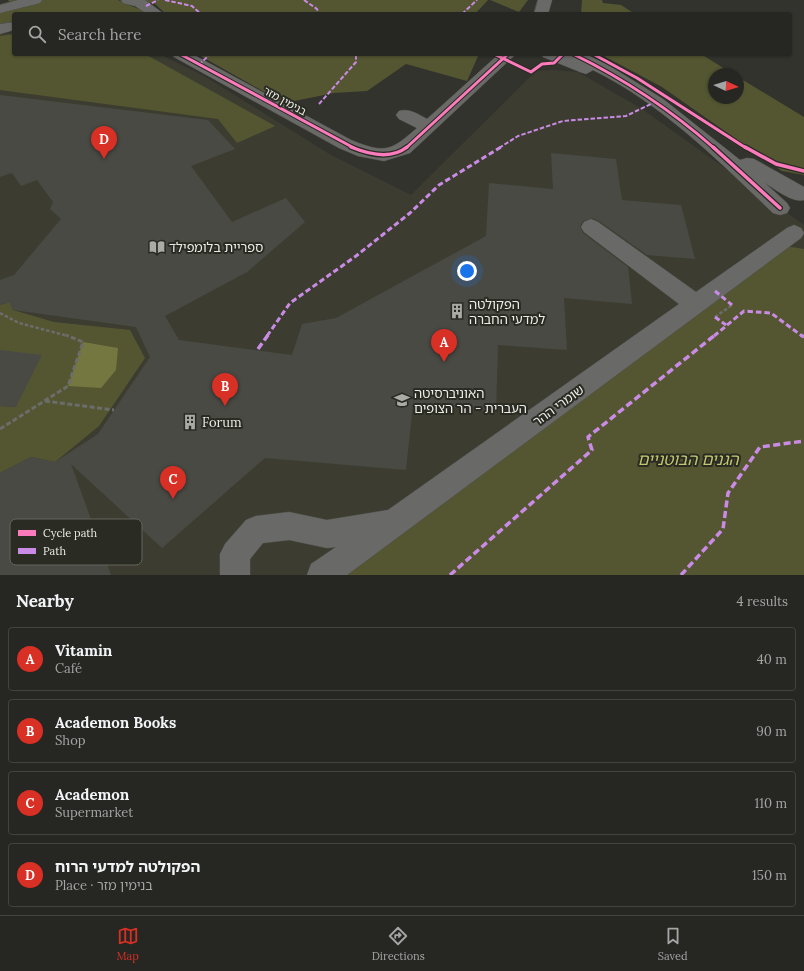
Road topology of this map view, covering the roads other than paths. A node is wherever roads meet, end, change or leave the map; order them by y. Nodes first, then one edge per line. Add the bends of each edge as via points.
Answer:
1 (35, 0) edge
2 (128, 0) edge
3 (545, 0) edge
4 (0, 9) edge
5 (154, 12) edge
6 (542, 12) edge
7 (12, 26) edge
8 (0, 29) edge
9 (186, 56) edge
10 (506, 56) edge
11 (554, 56) edge
12 (577, 56) edge
13 (625, 83) junction
14 (405, 115) dead end
15 (428, 126) junction
16 (693, 131) junction
17 (803, 189) edge
18 (780, 208) junction
19 (591, 227) dead end
20 (799, 237) edge
21 (706, 311) junction
22 (396, 523) junction
23 (235, 575) edge
24 (322, 575) edge

1 - 4 street
2 - 5 street via 140,3
3 - 6 street
7 - 8 street
9 - 15 street, בנימין מזר via 292,116 372,154 384,155 404,149
10 - 15 street
11 - 13 street
12 - 13 street via 601,67
13 - 16 street
14 - 15 street
16 - 17 street via 730,155
16 - 18 street
17 - 18 street via 790,196
18 - 20 street via 785,224
19 - 21 street
20 - 21 street, שומרי ההר
21 - 22 street, שומרי ההר
22 - 23 street via 327,534 289,526 256,530 235,554
22 - 24 street, שומרי ההר

